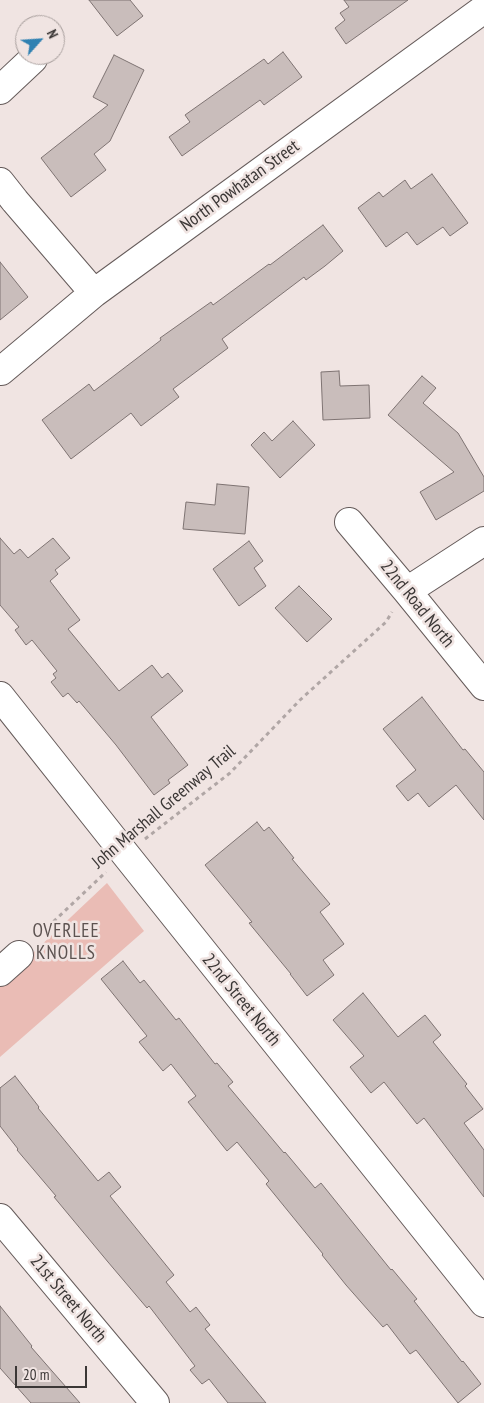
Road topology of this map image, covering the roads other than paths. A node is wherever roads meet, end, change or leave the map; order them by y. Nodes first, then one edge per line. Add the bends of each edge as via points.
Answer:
1 (480, 6) edge
2 (27, 65) edge
3 (0, 90) edge
4 (0, 182) edge
5 (94, 293) junction
6 (1, 371) dead end
7 (349, 522) dead end
8 (484, 541) edge
9 (407, 591) junction
10 (484, 686) edge
11 (0, 696) edge
12 (0, 1218) edge
13 (484, 1303) edge
14 (155, 1403) edge

1 - 5 street, North Powhatan Street
2 - 3 street
4 - 5 street
5 - 6 street, North Powhatan Street
7 - 9 street, 22nd Road North
8 - 9 street
9 - 10 street, 22nd Road North
11 - 13 street, 22nd Street North
12 - 14 street, 21st Street North

